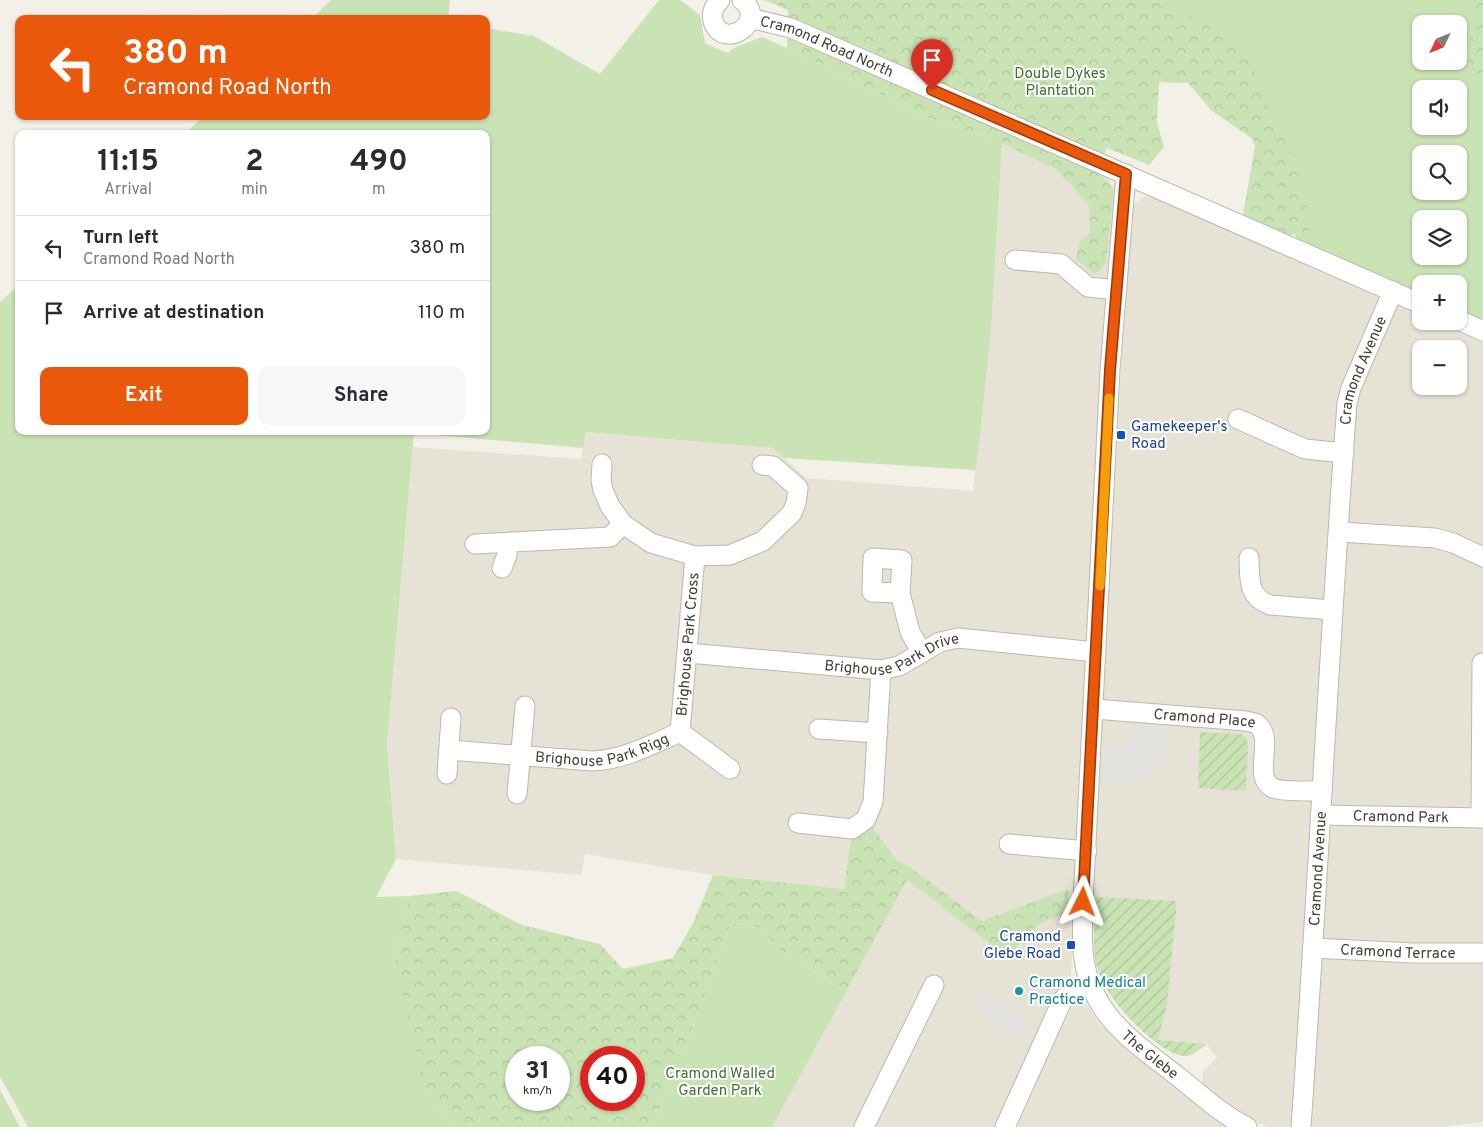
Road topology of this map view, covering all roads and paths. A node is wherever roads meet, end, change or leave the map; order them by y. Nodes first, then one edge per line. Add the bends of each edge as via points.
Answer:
1 (742, 0) edge
2 (715, 2) edge
3 (750, 18) junction
4 (1126, 174) junction
5 (1015, 260) dead end
6 (1117, 290) junction
7 (1393, 291) junction
8 (1412, 300) edge
9 (1467, 324) edge
10 (1483, 331) edge
11 (1238, 419) dead end
12 (1344, 453) junction
13 (602, 464) dead end
14 (762, 466) dead end
15 (623, 524) junction
16 (1339, 532) junction
17 (507, 543) junction
18 (475, 544) dead end
19 (695, 556) junction
20 (1483, 557) edge
21 (1249, 558) dead end
22 (502, 568) dead end
23 (900, 593) dead end
24 (1332, 610) junction
25 (1096, 652) junction
26 (687, 653) junction
27 (922, 654) junction
28 (1482, 663) dead end
29 (881, 670) junction
30 (525, 706) dead end
31 (1094, 709) junction
32 (451, 718) dead end
33 (819, 729) dead end
34 (680, 732) junction
35 (878, 733) junction
36 (449, 750) junction
37 (521, 756) junction
38 (730, 769) dead end
39 (447, 774) dead end
40 (1322, 791) junction
41 (517, 794) dead end
42 (1320, 815) junction
43 (1482, 818) edge
44 (798, 823) dead end
45 (1008, 844) dead end
46 (1086, 851) junction
47 (1313, 948) junction
48 (1483, 953) edge
49 (1090, 984) junction
50 (934, 985) dead end
51 (1223, 1120) edge
52 (864, 1127) edge
53 (1004, 1127) edge
54 (1247, 1127) edge
55 (1301, 1127) edge

1 - 3 street via 747,5
2 - 3 street via 714,24 726,34 741,32
3 - 4 street, Cramond Road North via 791,28
4 - 6 street
4 - 7 street
5 - 6 street via 1061,264 1088,287
6 - 25 street
7 - 8 street
7 - 12 street, Cramond Avenue via 1351,388
9 - 10 street
11 - 12 street via 1305,449
12 - 16 street, Cramond Avenue
13 - 15 street via 603,490
14 - 19 street via 773,466 798,488 792,512 763,541 730,555
15 - 17 street via 610,537
15 - 19 street via 651,543
16 - 20 street via 1435,538
16 - 24 street, Cramond Avenue
17 - 18 street
17 - 22 street via 507,556
19 - 26 street, Brighouse Park Cross
21 - 24 street via 1251,586 1262,602
23 - 27 street via 910,632
24 - 40 street, Cramond Avenue
25 - 27 street, Brighouse Park Drive via 958,638 940,642
25 - 31 street
26 - 29 street, Brighouse Park Drive
26 - 34 street, Brighouse Park Cross
27 - 29 street, Brighouse Park Drive via 899,666
28 - 43 street
29 - 35 street
30 - 37 street, Brighouse Park Rigg
31 - 40 street, Cramond Place via 1256,724 1264,734 1266,784 1274,789
31 - 46 street
32 - 36 street
33 - 35 street
34 - 37 street, Brighouse Park Rigg via 607,760
34 - 38 street, Brighouse Park Rigg
35 - 44 street via 873,802 866,819 852,829
36 - 37 street, Brighouse Park Rigg
36 - 39 street
37 - 41 street, Brighouse Park Rigg
40 - 42 street, Cramond Avenue
42 - 43 street, Cramond Park
42 - 47 street, Cramond Avenue
45 - 46 street
46 - 49 street via 1082,940
47 - 48 street, Cramond Terrace
47 - 55 street, Cramond Avenue
49 - 51 street, The Glebe via 1100,1005 1117,1026
49 - 53 street via 1074,989 1062,1001
50 - 52 street
51 - 54 street, The Glebe

